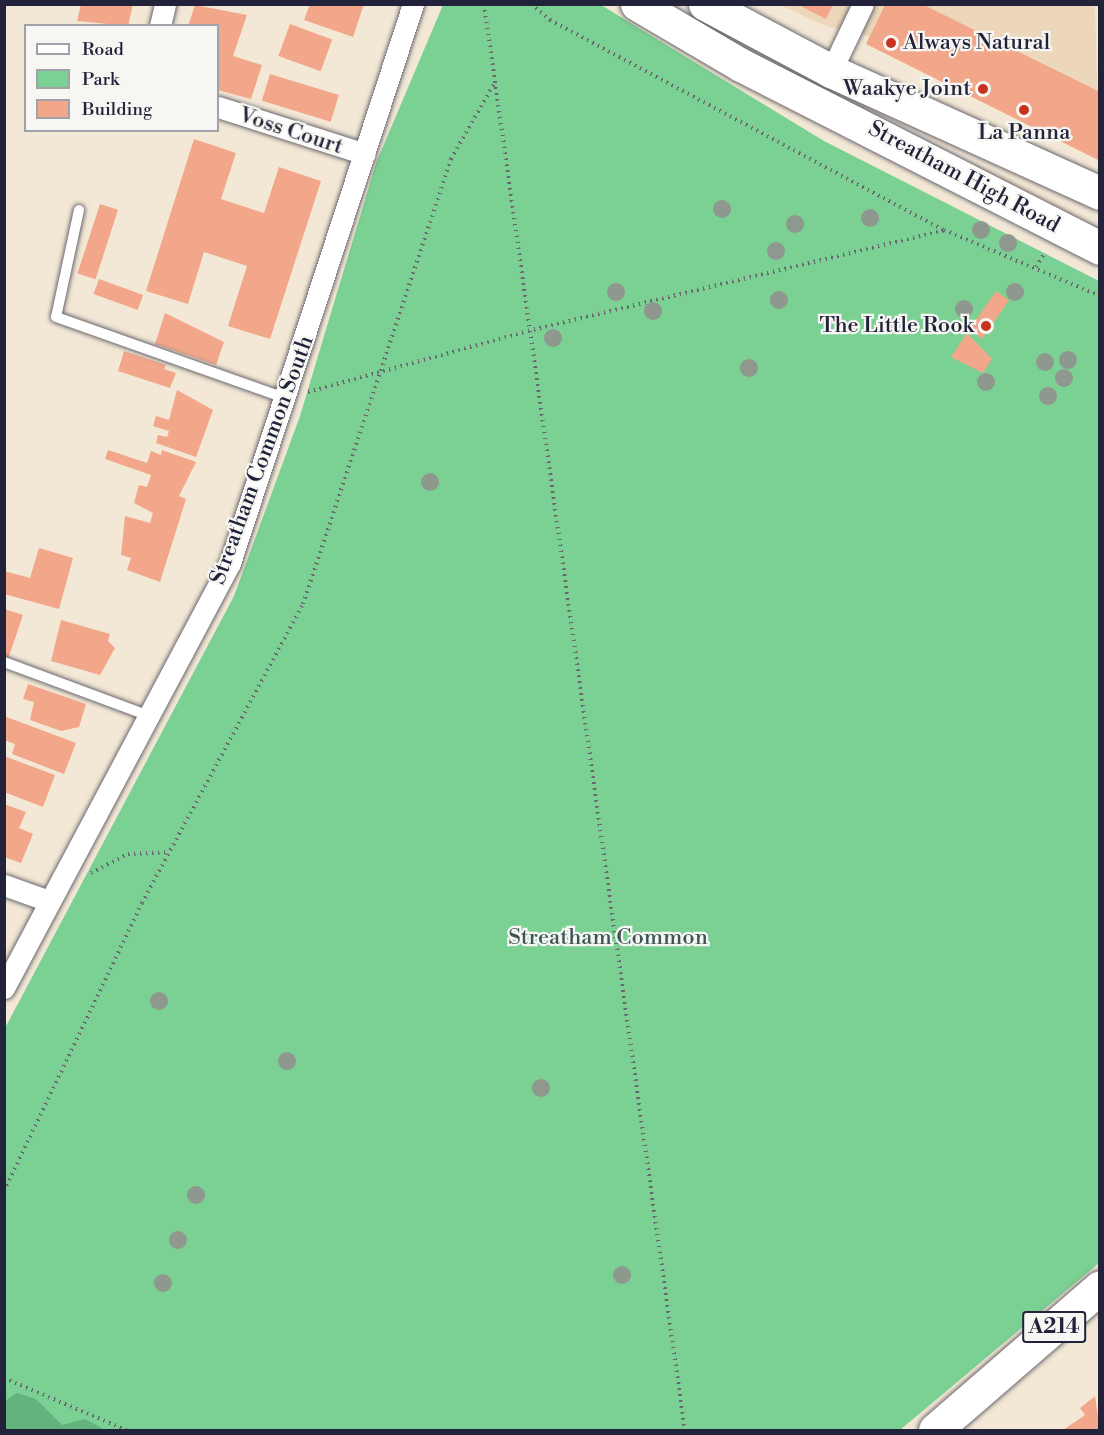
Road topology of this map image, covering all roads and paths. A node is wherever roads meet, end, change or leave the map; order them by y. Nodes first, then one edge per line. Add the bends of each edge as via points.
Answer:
1 (165, 4) edge
2 (414, 4) edge
3 (484, 4) edge
4 (531, 4) edge
5 (637, 4) edge
6 (705, 4) edge
7 (863, 4) edge
8 (160, 24) edge
9 (831, 71) junction
10 (494, 84) junction
11 (219, 107) edge
12 (365, 154) junction
13 (1100, 194) edge
14 (79, 210) dead end
15 (944, 230) junction
16 (1048, 245) dead end
17 (1100, 248) edge
18 (1036, 267) junction
19 (1100, 296) edge
20 (528, 331) junction
21 (381, 372) junction
22 (285, 398) junction
23 (4, 662) edge
24 (149, 716) junction
25 (170, 851) junction
26 (83, 878) dead end
27 (4, 885) edge
28 (49, 901) junction
29 (4, 988) edge
30 (4, 1191) edge
31 (1100, 1287) edge
32 (4, 1378) edge
33 (126, 1431) edge
34 (685, 1431) edge
35 (934, 1431) edge

1 - 8 street
2 - 12 street, Streatham Common South
3 - 10 path
4 - 15 path via 550,20
5 - 17 main road, Streatham High Road via 741,65
6 - 9 main road, Streatham High Road
7 - 9 street
9 - 13 main road, Streatham High Road
10 - 20 path
10 - 21 path via 451,159
11 - 12 street, Voss Court
12 - 22 street, Streatham Common South
14 - 22 lane via 56,317
15 - 18 path
15 - 20 path
16 - 18 path
18 - 19 path
20 - 21 path
20 - 34 path
21 - 22 path
21 - 25 path via 303,604
22 - 24 street, Streatham Common South via 230,563
23 - 24 lane
24 - 28 street, Streatham Common South
25 - 26 path via 152,857 128,854
25 - 30 path
27 - 28 street
28 - 29 street, Streatham Common South
31 - 35 main road, A214
32 - 33 path

